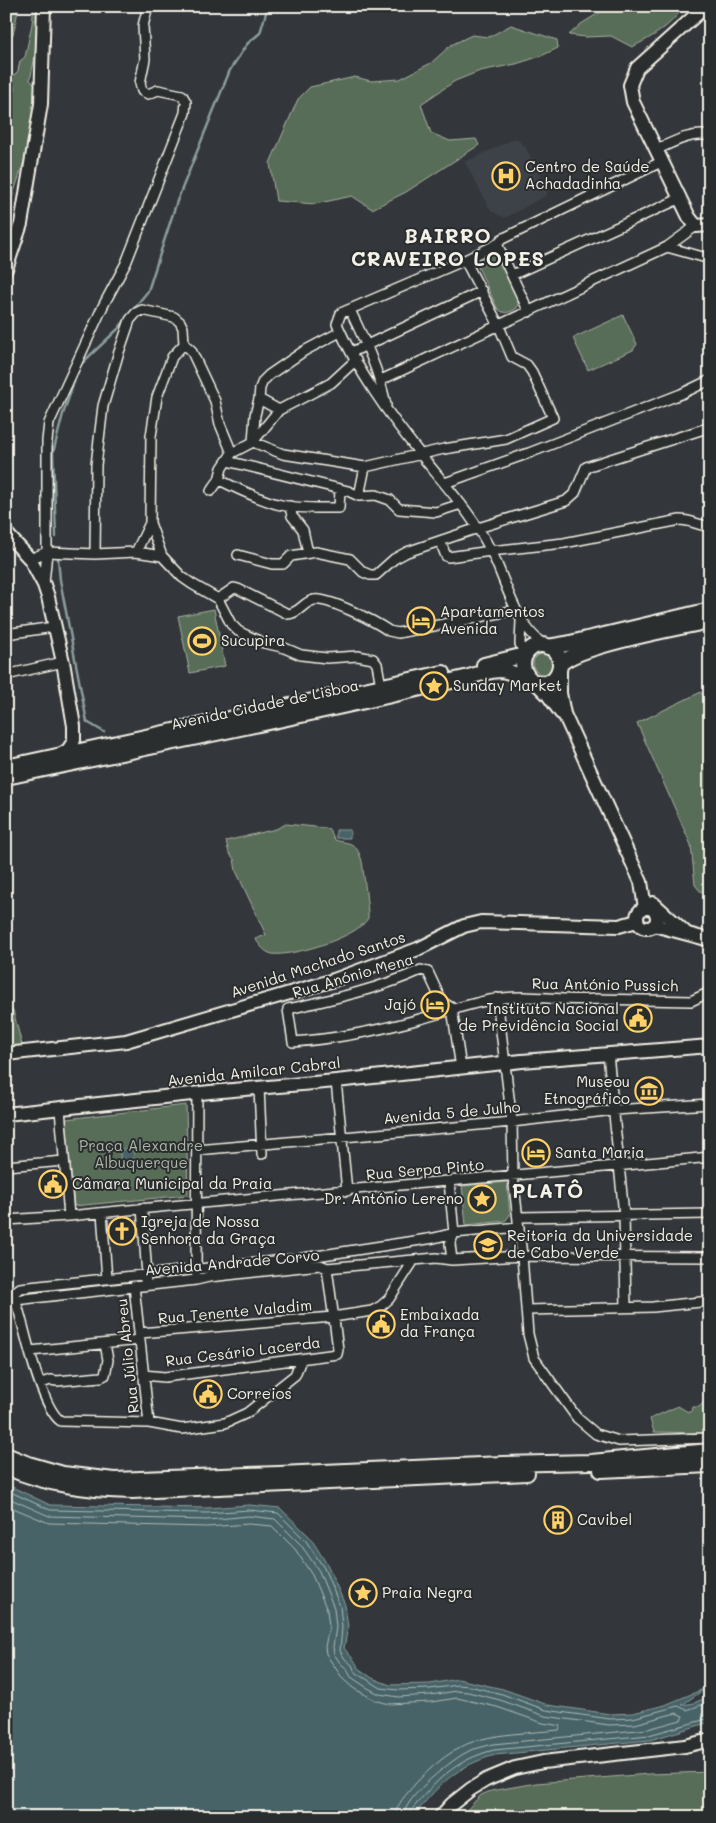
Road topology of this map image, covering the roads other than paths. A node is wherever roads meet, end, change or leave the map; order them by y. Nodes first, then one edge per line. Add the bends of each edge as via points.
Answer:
1 (44, 6) edge
2 (148, 6) edge
3 (706, 6) edge
4 (710, 136) edge
5 (656, 150) junction
6 (661, 162) junction
7 (679, 199) junction
8 (710, 225) edge
9 (696, 226) junction
10 (497, 244) junction
11 (666, 247) junction
12 (710, 259) edge
13 (465, 260) junction
14 (6, 269) edge
15 (512, 276) junction
16 (482, 291) junction
17 (350, 310) junction
18 (528, 312) junction
19 (499, 326) junction
20 (340, 332) junction
21 (184, 344) junction
22 (366, 344) junction
23 (354, 356) junction
24 (381, 380) junction
25 (710, 380) edge
26 (259, 399) junction
27 (279, 410) junction
28 (387, 412) junction
29 (710, 427) edge
30 (252, 442) junction
31 (232, 453) junction
32 (421, 455) junction
33 (227, 461) junction
34 (365, 468) junction
35 (219, 480) junction
36 (445, 483) junction
37 (340, 490) junction
38 (211, 491) dead end
39 (359, 496) junction
40 (461, 504) junction
41 (290, 506) junction
42 (150, 523) junction
43 (710, 526) edge
44 (478, 528) junction
45 (6, 532) edge
46 (440, 541) junction
47 (491, 551) junction
48 (47, 552) junction
49 (136, 552) junction
50 (308, 553) junction
51 (95, 554) junction
52 (238, 555) dead end
53 (162, 556) junction
54 (30, 559) junction
55 (44, 585) junction
56 (218, 599) junction
57 (516, 610) junction
58 (710, 610) edge
59 (521, 620) junction
60 (710, 621) edge
61 (54, 627) junction
62 (6, 634) edge
63 (546, 646) junction
64 (525, 655) junction
65 (63, 662) junction
66 (560, 667) junction
67 (6, 675) edge
68 (533, 681) junction
69 (381, 686) junction
70 (74, 726) junction
71 (571, 730) junction
72 (91, 748) junction
73 (60, 755) junction
74 (6, 767) edge
75 (6, 777) edge
76 (642, 891) junction
77 (645, 908) junction
78 (637, 921) junction
79 (654, 925) junction
80 (686, 933) junction
81 (710, 940) edge
82 (710, 992) edge
83 (497, 998) junction
84 (452, 1008) junction
85 (710, 1046) edge
86 (6, 1054) edge
87 (608, 1054) junction
88 (505, 1062) junction
89 (461, 1068) junction
90 (336, 1081) junction
91 (259, 1088) junction
92 (197, 1093) junction
93 (710, 1104) edge
94 (60, 1109) junction
95 (614, 1110) junction
96 (6, 1114) edge
97 (512, 1122) junction
98 (342, 1137) junction
99 (261, 1149) junction
100 (197, 1150) junction
101 (710, 1157) edge
102 (64, 1161) junction
103 (6, 1166) edge
104 (620, 1166) junction
105 (513, 1176) junction
106 (448, 1182) junction
107 (347, 1191) junction
108 (197, 1203) junction
109 (142, 1208) junction
110 (102, 1212) junction
111 (710, 1214) edge
112 (624, 1215) junction
113 (69, 1216) junction
114 (518, 1217) junction
115 (6, 1220) edge
116 (519, 1228) junction
117 (454, 1233) junction
118 (522, 1256) junction
119 (624, 1257) junction
120 (710, 1257) edge
121 (414, 1260) junction
122 (452, 1260) junction
123 (196, 1268) junction
124 (327, 1268) junction
125 (147, 1275) junction
126 (106, 1279) junction
127 (196, 1280) junction
128 (139, 1286) junction
129 (11, 1296) edge
130 (710, 1301) edge
131 (626, 1307) junction
132 (527, 1310) junction
133 (333, 1317) junction
134 (140, 1337) junction
135 (105, 1344) junction
136 (30, 1351) junction
137 (301, 1360) junction
138 (144, 1375) junction
139 (40, 1383) junction
140 (149, 1423) junction
141 (710, 1438) edge
142 (710, 1451) edge
143 (6, 1455) edge
144 (710, 1465) edge
145 (6, 1467) edge
146 (710, 1740) edge
147 (440, 1817) edge

1 - 14 street via 41,104 22,224
2 - 48 street via 143,26 145,59 140,83 142,91 148,94 158,90 182,96 186,102 185,113 126,263 49,423
3 - 5 street via 637,68 630,85 634,102
4 - 5 street via 688,136
5 - 6 street
6 - 7 street
6 - 10 street
7 - 9 street
7 - 15 street
8 - 9 street
9 - 11 street
10 - 13 street
10 - 15 street
11 - 12 street
11 - 18 street
13 - 16 street
13 - 17 street
15 - 18 street
16 - 19 street
16 - 22 street
17 - 20 street via 341,312 338,317
17 - 22 street
18 - 19 street
19 - 24 street
19 - 32 street via 512,357 527,365 532,372 553,418 506,439
20 - 23 street
20 - 26 street via 269,375 260,388
21 - 31 street via 191,350 215,402
21 - 42 street via 172,356 157,397 152,436
21 - 51 street via 180,322 174,317 142,310 130,320 103,406 96,465
22 - 23 street
22 - 24 street
23 - 27 street via 331,383
23 - 28 street
24 - 28 street
25 - 36 street via 529,454
26 - 27 street
26 - 30 street
27 - 30 street
28 - 32 street
29 - 44 street via 586,467 575,493 566,501
30 - 31 street
30 - 34 street via 283,454
31 - 33 street
32 - 34 street
32 - 36 street
33 - 35 street
33 - 37 street
34 - 39 street
35 - 38 street
35 - 41 street
36 - 40 street
37 - 39 street
37 - 41 street via 339,508
39 - 40 street via 376,495 390,500 399,509 436,512
40 - 44 street
41 - 50 street via 292,516 303,530
42 - 49 street
42 - 53 street
43 - 47 street via 680,520 564,543
44 - 46 street
44 - 47 street
45 - 54 street
46 - 47 street via 448,557
46 - 50 street via 407,552 376,575 364,572 350,560
47 - 57 street
48 - 51 street
48 - 54 street
48 - 55 street
49 - 51 street
49 - 53 street
50 - 52 street via 291,556 283,564
53 - 56 street via 182,577
54 - 55 street
55 - 61 street
56 - 57 street via 234,588 288,614 315,599 328,600 398,633
56 - 69 street via 238,631 264,643 317,658 358,656 373,659
57 - 59 street
58 - 63 main road
59 - 63 street via 536,640
59 - 64 street via 520,644
60 - 66 main road via 598,646 564,660
61 - 62 street
61 - 65 street
63 - 64 main road via 537,646
63 - 66 main road via 559,657
64 - 68 main road via 522,665 526,676
64 - 69 main road, Avenida Cidade de Lisboa
65 - 67 street
65 - 70 street
66 - 68 main road via 557,675 547,682
66 - 71 street via 560,693
68 - 71 street via 554,702
68 - 75 main road, Avenida Cidade de Lisboa via 505,671 488,672
69 - 72 main road, Avenida Cidade de Lisboa
70 - 72 street via 80,741
70 - 73 street via 74,740
71 - 76 street
72 - 73 main road, Avenida Cidade de Lisboa
73 - 74 main road, Avenida Cidade de Lisboa
76 - 77 street
76 - 80 street
77 - 78 street via 638,912
77 - 79 street via 656,914
78 - 79 street, Avenida Machado Santos via 643,928
78 - 86 street, Avenida Machado Santos via 619,926 481,922 464,926 418,949 334,980 126,1041
79 - 80 street
80 - 81 street
82 - 83 street, Rua António Pussich via 691,1001 582,1000 536,996
83 - 84 street, Rua Anónio Mena
83 - 88 street
84 - 84 street, Rua Anónio Mena via 364,1032 293,1042 288,1008 339,997 421,970 428,972 442,1002
84 - 89 street
85 - 87 street, Avenida Amilcar Cabral
87 - 88 street, Avenida Amilcar Cabral
87 - 95 street
88 - 89 street, Avenida Amilcar Cabral
88 - 97 street
89 - 90 street, Avenida Amilcar Cabral
90 - 91 street, Avenida Amilcar Cabral
90 - 98 street
91 - 92 street, Avenida Amilcar Cabral
91 - 99 street
92 - 94 street, Avenida Amilcar Cabral
92 - 100 street
93 - 95 street, Avenida 5 de Julho
94 - 96 street, Avenida Amilcar Cabral
94 - 102 street
95 - 97 street, Avenida 5 de Julho
95 - 104 street
97 - 98 street, Avenida 5 de Julho
97 - 105 street
98 - 99 street, Avenida 5 de Julho
98 - 107 street
99 - 100 street, Avenida 5 de Julho
100 - 108 street
101 - 104 street, Rua Serpa Pinto
102 - 103 street
102 - 113 street
104 - 105 street, Rua Serpa Pinto
104 - 112 street
105 - 106 street, Rua Serpa Pinto
105 - 114 street
106 - 107 street, Rua Serpa Pinto
106 - 117 street
107 - 108 street, Rua Serpa Pinto
108 - 109 street, Rua Serpa Pinto
108 - 123 street
109 - 110 street, Rua Serpa Pinto
109 - 125 street
110 - 113 street, Rua Serpa Pinto
110 - 126 street
111 - 112 street
112 - 114 street
112 - 119 street
113 - 115 street, Rua Serpa Pinto
114 - 116 street
116 - 117 street, Avenida Andrade Corvo
116 - 118 street
117 - 122 street via 450,1244
117 - 123 street, Avenida Andrade Corvo via 303,1258
118 - 119 street, Avenida Andrade Corvo
118 - 122 street, Avenida Andrade Corvo
118 - 132 street
119 - 120 street, Avenida Andrade Corvo
119 - 131 street
121 - 122 street, Avenida Andrade Corvo
121 - 124 street, Avenida Andrade Corvo
121 - 133 street, Rua Tenente Valadim via 381,1306 372,1311
123 - 125 street, Avenida Andrade Corvo
123 - 127 street
124 - 127 street, Avenida Andrade Corvo via 311,1266
124 - 133 street
125 - 126 street, Avenida Andrade Corvo
125 - 128 street
126 - 129 street, Avenida Andrade Corvo via 20,1288
127 - 128 street, Avenida Andrade Corvo
128 - 129 street, Avenida Andrade Corvo
128 - 134 street, Rua Júlio Abreu
129 - 136 street
130 - 131 street
131 - 132 street
132 - 141 street via 534,1358 571,1411 596,1434 619,1441
133 - 134 street, Rua Tenente Valadim
133 - 137 street, Rua Cesário Lacerda via 337,1354
134 - 135 street, Rua Tenente Valadim
134 - 138 street, Rua Júlio Abreu
135 - 136 street, Rua Tenente Valadim
135 - 139 street via 108,1360 105,1375
136 - 139 street
137 - 138 street, Rua Cesário Lacerda via 165,1377
137 - 140 street via 295,1375 247,1413 224,1423 182,1429
138 - 140 street, Rua Júlio Abreu
139 - 140 street via 57,1419 67,1422
142 - 143 main road via 590,1462 114,1480 63,1474
144 - 145 main road via 132,1491 63,1485
146 - 147 street via 515,1768 471,1789

